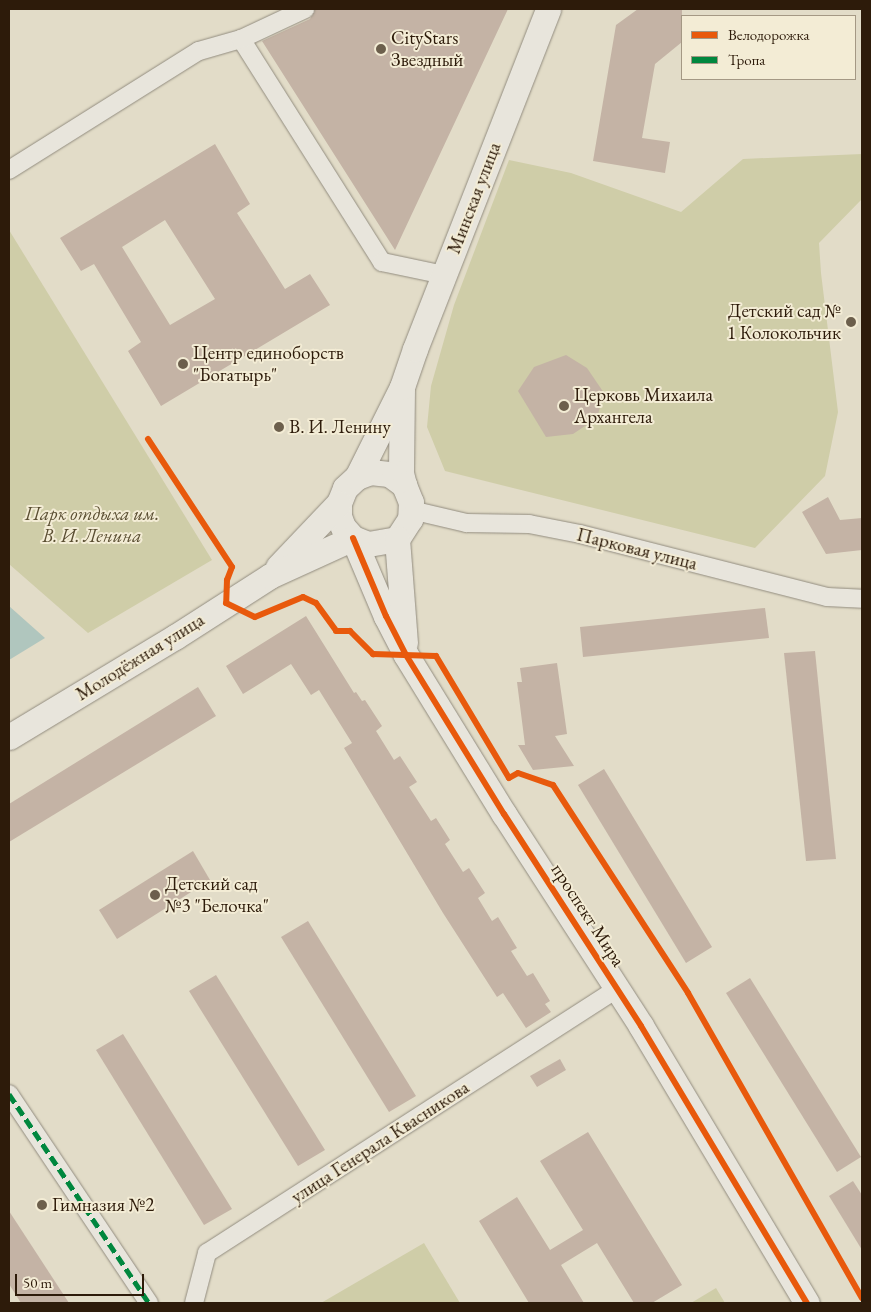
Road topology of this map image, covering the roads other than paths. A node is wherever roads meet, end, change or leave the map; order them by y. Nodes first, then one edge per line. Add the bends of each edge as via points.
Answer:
1 (304, 9) edge
2 (548, 9) edge
3 (240, 39) junction
4 (9, 170) edge
5 (444, 275) junction
6 (402, 387) junction
7 (357, 476) junction
8 (404, 485) junction
9 (339, 503) junction
10 (411, 510) junction
11 (353, 538) junction
12 (397, 539) junction
13 (270, 576) junction
14 (862, 599) edge
15 (406, 656) junction
16 (9, 736) edge
17 (618, 988) junction
18 (9, 1094) edge
19 (149, 1303) edge
20 (194, 1303) edge
21 (807, 1303) edge

1 - 3 street
2 - 5 street, Минская улица
3 - 4 street via 199,51
3 - 5 street via 382,262
5 - 6 street, Минская улица
6 - 7 street, Минская улица
6 - 8 street, Минская улица via 401,473
7 - 8 street via 377,472 389,474
7 - 9 street via 345,488
8 - 10 street
9 - 11 street via 339,516
9 - 13 street, Молодёжная улица
10 - 12 street via 410,520
10 - 14 street, Парковая улица via 466,523 529,524 580,534 827,597
11 - 12 street via 368,544
11 - 13 street, Молодёжная улица
11 - 15 street, проспект Мира
12 - 15 street, проспект Мира
13 - 16 street, Молодёжная улица
15 - 17 street, проспект Мира
17 - 20 street, улица Генерала Квасникова via 207,1253
17 - 21 street, проспект Мира
18 - 19 street

